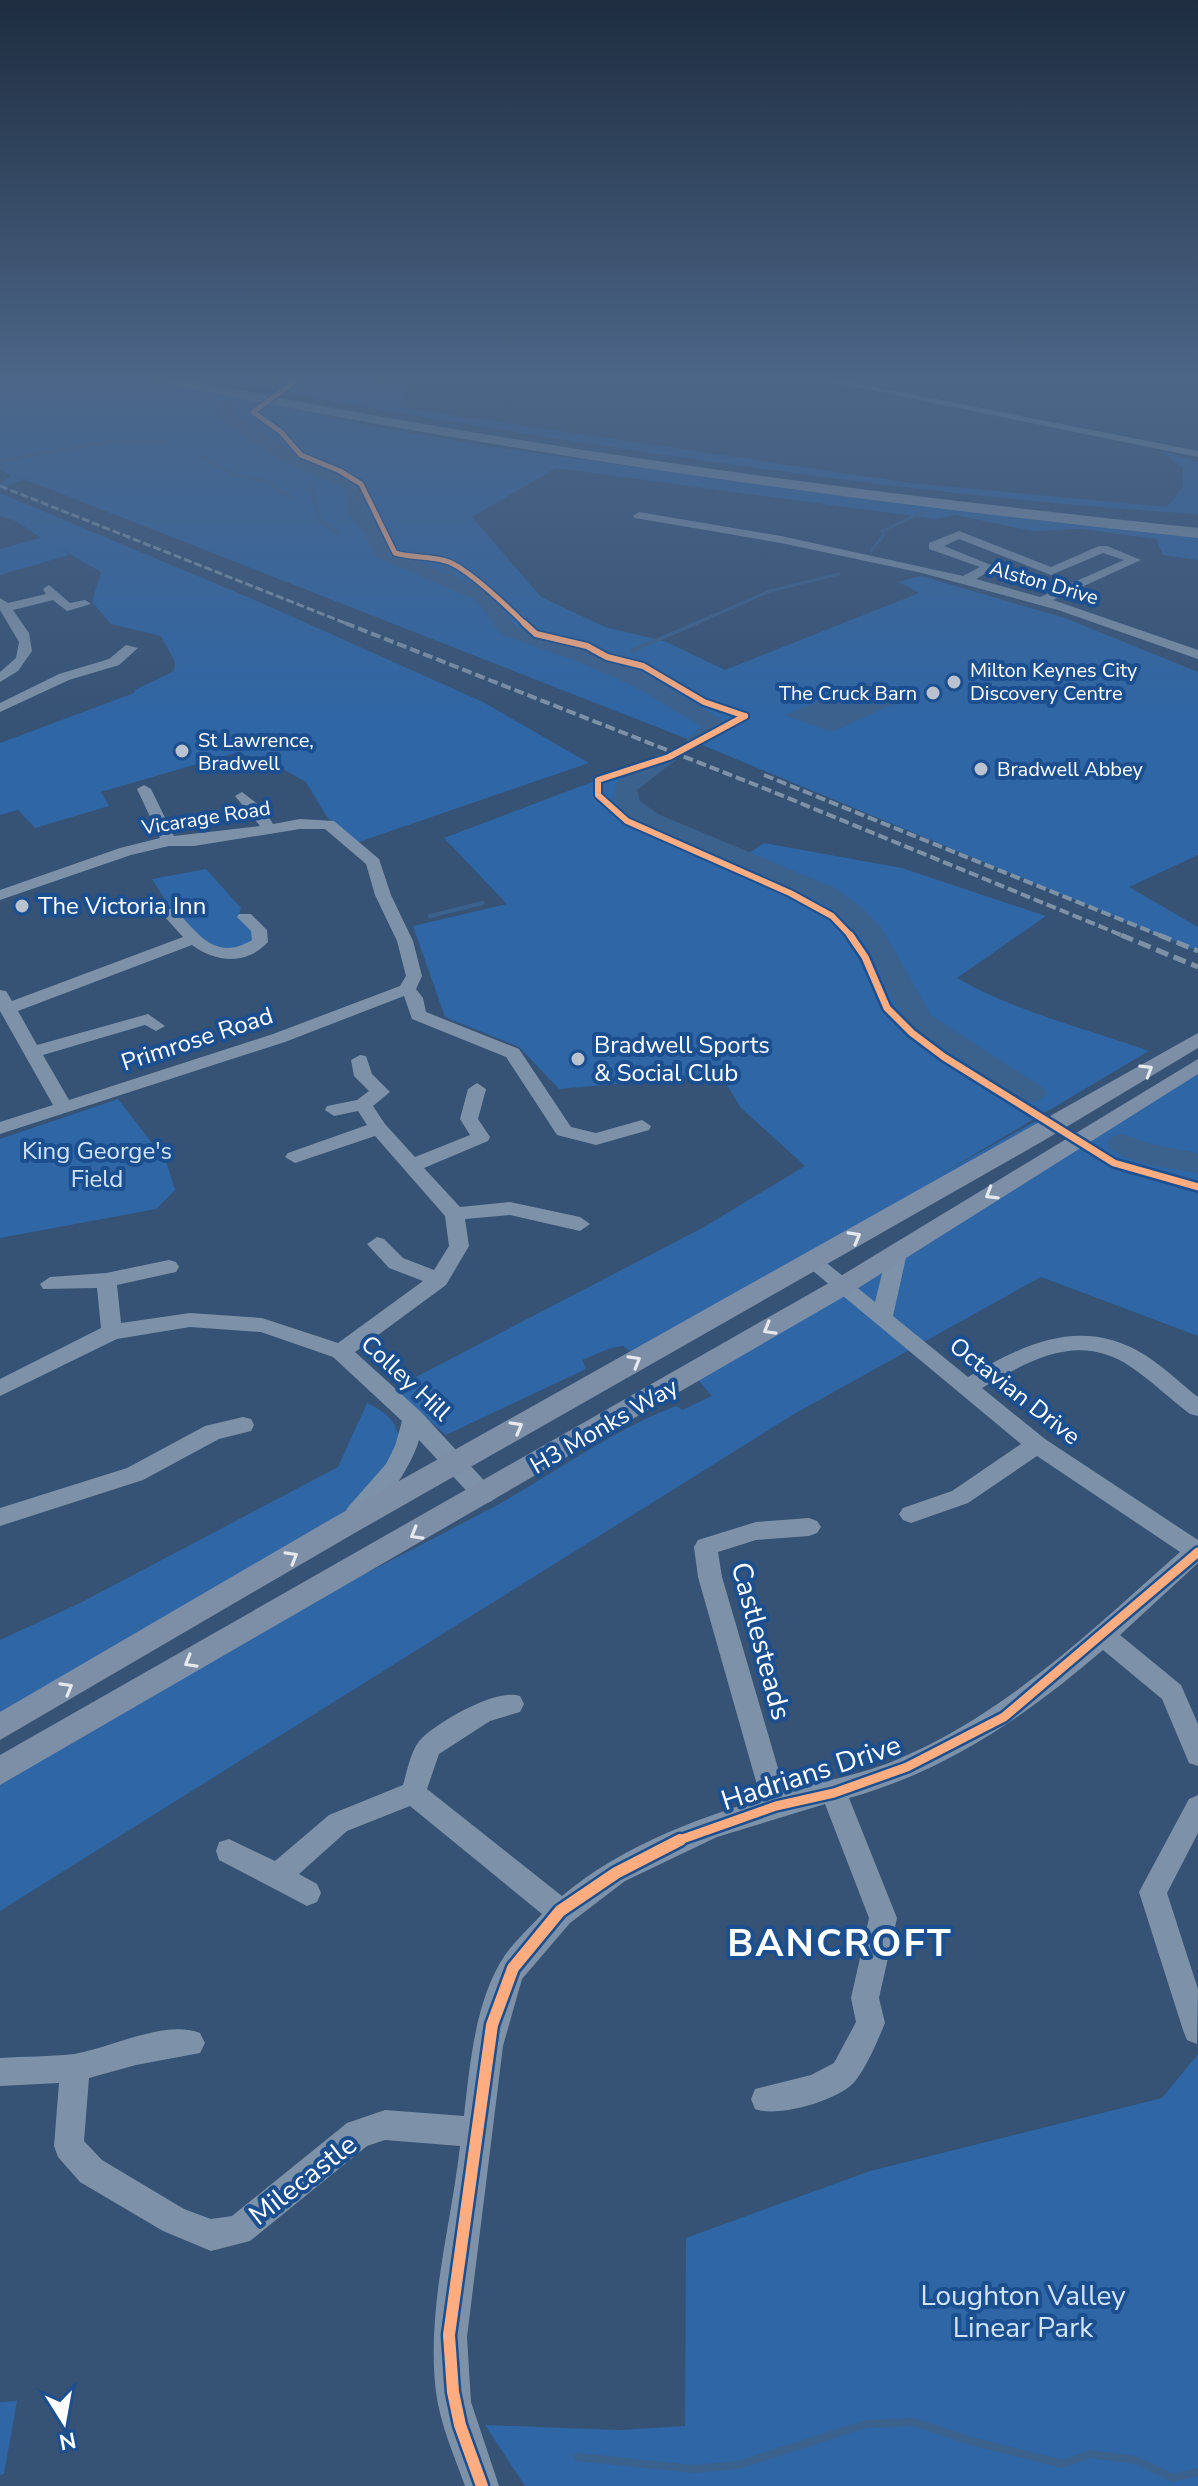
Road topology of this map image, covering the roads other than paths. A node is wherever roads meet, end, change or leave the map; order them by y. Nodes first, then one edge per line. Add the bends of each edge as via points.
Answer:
1 (870, 494) edge
2 (926, 494) edge
3 (639, 516) dead end
4 (1198, 519) edge
5 (1198, 530) edge
6 (1014, 557) junction
7 (990, 567) junction
8 (1051, 571) junction
9 (963, 581) junction
10 (1082, 584) junction
11 (1041, 601) junction
12 (85, 604) dead end
13 (3, 605) edge
14 (131, 648) dead end
15 (1198, 655) edge
16 (0, 678) edge
17 (37, 690) junction
18 (0, 708) edge
19 (144, 789) dead end
20 (242, 796) dead end
21 (269, 829) junction
22 (169, 841) junction
23 (0, 895) edge
24 (169, 912) dead end
25 (245, 917) dead end
26 (194, 939) junction
27 (407, 989) junction
28 (4, 1002) edge
29 (368, 1006) junction
30 (418, 1015) junction
31 (156, 1026) dead end
32 (1198, 1039) edge
33 (32, 1052) junction
34 (360, 1060) dead end
35 (1198, 1065) edge
36 (477, 1089) dead end
37 (363, 1104) junction
38 (64, 1108) junction
39 (334, 1110) dead end
40 (642, 1126) dead end
41 (0, 1128) edge
42 (378, 1128) junction
43 (295, 1157) dead end
44 (413, 1165) junction
45 (455, 1214) junction
46 (580, 1224) dead end
47 (377, 1244) dead end
48 (897, 1253) junction
49 (811, 1261) junction
50 (169, 1267) dead end
51 (106, 1280) junction
52 (439, 1280) junction
53 (50, 1284) dead end
54 (843, 1286) junction
55 (882, 1318) junction
56 (112, 1332) junction
57 (341, 1352) junction
58 (0, 1388) edge
59 (966, 1388) junction
60 (1198, 1408) edge
61 (413, 1418) junction
62 (243, 1425) dead end
63 (1037, 1445) junction
64 (455, 1462) junction
65 (484, 1495) junction
66 (911, 1514) dead end
67 (0, 1517) edge
68 (343, 1526) junction
69 (809, 1527) dead end
70 (1197, 1551) edge
71 (1103, 1635) junction
72 (511, 1704) dead end
73 (0, 1727) edge
74 (1198, 1755) edge
75 (0, 1771) edge
76 (413, 1793) junction
77 (834, 1793) junction
78 (776, 1806) junction
79 (1198, 1807) edge
80 (229, 1851) dead end
81 (277, 1876) junction
82 (307, 1893) dead end
83 (560, 1911) junction
84 (1197, 2030) edge
85 (190, 2043) dead end
86 (75, 2068) junction
87 (0, 2072) edge
88 (766, 2099) dead end
89 (478, 2132) junction
90 (482, 2486) edge

1 - 5 highway
2 - 4 highway
3 - 9 street, Alston Drive via 736,531
6 - 7 street
6 - 7 street via 959,535 933,546
6 - 8 street
7 - 9 street
8 - 10 street
8 - 10 street via 1103,549 1135,560
9 - 11 street, Alston Drive
10 - 11 street
11 - 15 street, Alston Drive
12 - 13 street via 67,607 53,592
13 - 16 street via 28,646 25,658
14 - 17 street via 114,662
16 - 17 street
17 - 18 street
19 - 22 street
20 - 21 street
21 - 22 street, Vicarage Road
21 - 27 street, Vicarage Road via 329,824 373,862 405,941 414,976
22 - 23 street, Vicarage Road
24 - 26 street
25 - 26 street via 259,930 260,942 247,952 209,951
26 - 28 street
27 - 29 street, Primrose Road
27 - 30 street
28 - 33 street
29 - 30 street
29 - 38 street, Primrose Road
30 - 40 street via 513,1053 564,1131 596,1139
31 - 33 street via 148,1019
49 -> 32 main road, H3 Monks Way
33 - 38 street
34 - 37 street via 363,1076 381,1092
35 -> 48 main road, H3 Monks Way
36 - 44 street via 469,1119 481,1137
37 - 39 street
37 - 42 street
38 - 41 street, Primrose Road
42 - 43 street
42 - 44 street
44 - 45 street
45 - 46 street via 520,1210
45 - 52 street via 459,1246
47 - 52 street via 396,1263
48 - 54 main road, H3 Monks Way
48 - 55 street
49 - 54 street, Octavian Drive
64 -> 49 main road, H3 Monks Way
50 - 51 street
51 - 53 street
51 - 56 street
52 - 57 street
54 - 55 street, Octavian Drive
54 -> 65 main road, H3 Monks Way
55 - 59 street, Octavian Drive
56 - 57 street, Colley Hill via 190,1320 249,1323
56 - 58 street, Colley Hill
57 - 61 street, Colley Hill
59 - 60 street via 1033,1349 1076,1341 1118,1350
59 - 63 street, Octavian Drive
61 - 64 street, Colley Hill
61 - 68 street via 412,1435 397,1469
62 - 67 street via 213,1432 135,1474
63 - 66 street via 960,1497
63 - 70 street, Octavian Drive
64 - 65 street, Colley Hill
64 - 68 main road, H3 Monks Way
65 -> 75 main road, H3 Monks Way
73 -> 68 main road, H3 Monks Way
69 - 78 street, Castlesteads via 756,1531 706,1547
70 - 71 street, Hadrians Drive
71 - 74 street via 1172,1692
71 - 77 street, Hadrians Drive via 1004,1717 907,1767
72 - 76 street via 482,1713 429,1747
76 - 81 street via 338,1823
76 - 83 street
77 - 78 street, Hadrians Drive
77 - 88 street via 883,1918 865,1998 871,2023 844,2073 815,2089
78 - 83 street, Hadrians Drive via 671,1843
79 - 84 street via 1153,1892
80 - 81 street
81 - 82 street
83 - 89 street, Hadrians Drive via 513,1968 492,2025
85 - 86 street
86 - 87 street
86 - 89 street, Milecastle via 69,2146 91,2171 174,2220 211,2235 239,2230 358,2134 385,2125
89 - 90 street, Hadrians Drive via 449,2335 457,2414

